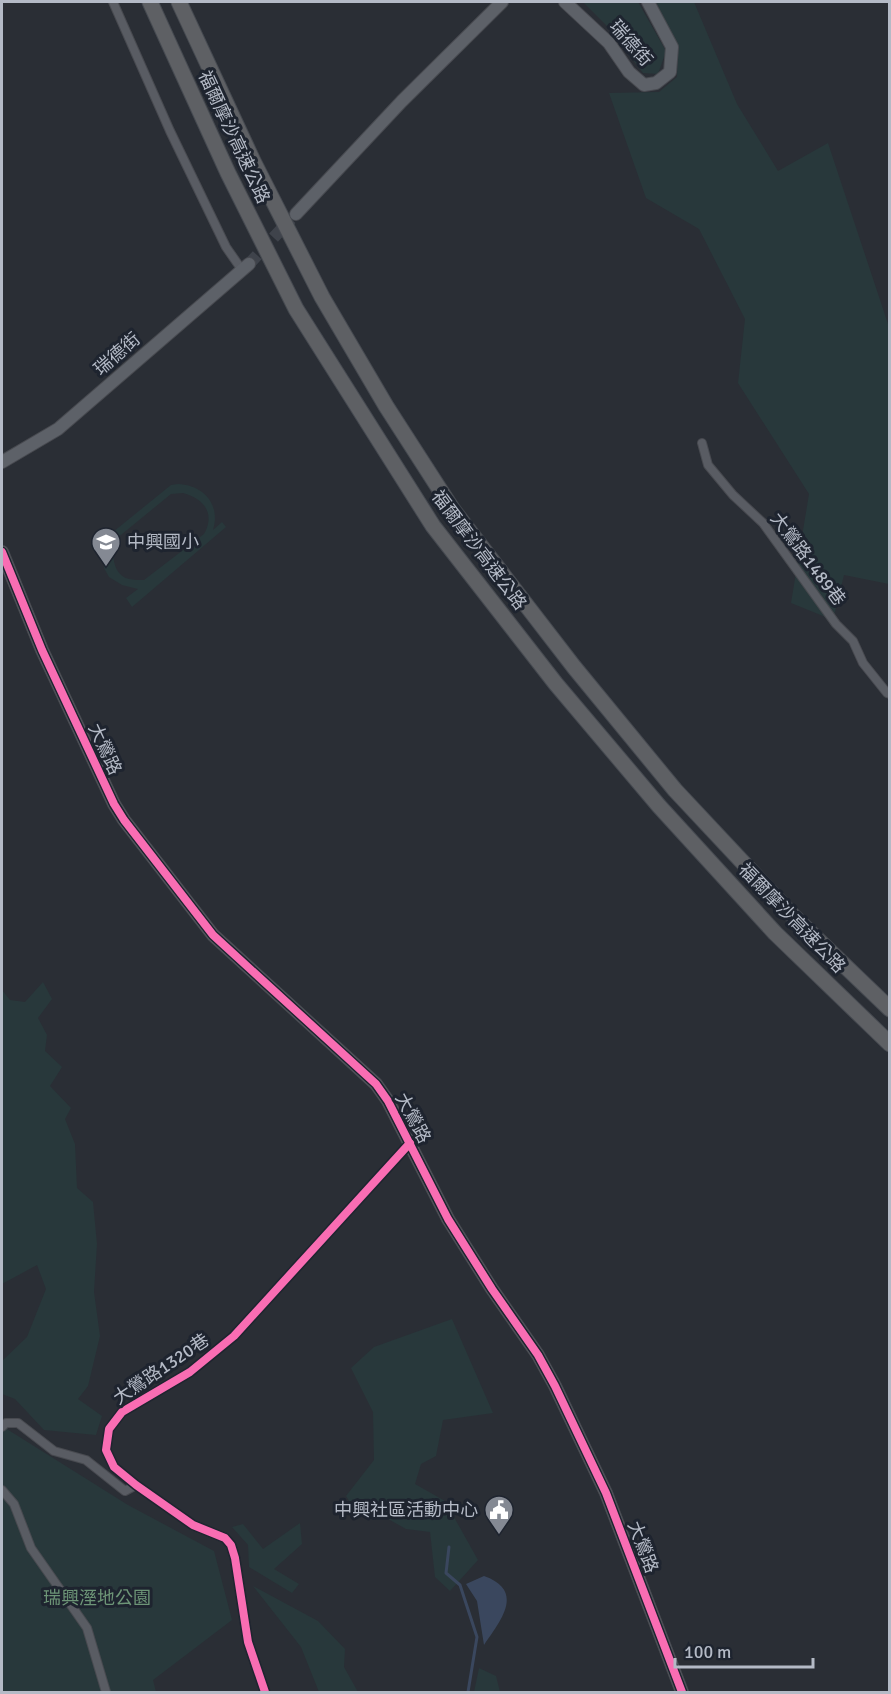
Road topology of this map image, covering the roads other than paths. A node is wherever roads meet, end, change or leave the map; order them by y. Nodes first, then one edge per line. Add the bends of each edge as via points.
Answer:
1 (113, 2) edge
2 (150, 2) edge
3 (178, 2) edge
4 (502, 2) edge
5 (565, 2) edge
6 (648, 2) edge
7 (296, 214) tunnel mouth
8 (246, 267) joint
9 (702, 443) dead end
10 (2, 462) edge
11 (2, 552) edge
12 (890, 694) edge
13 (890, 1009) edge
14 (890, 1044) edge
15 (410, 1143) junction
16 (2, 1427) edge
17 (136, 1485) junction
18 (2, 1490) edge
19 (106, 1692) edge
20 (265, 1692) edge
21 (682, 1692) edge

1 - 8 street via 226,248
2 - 14 highway, 福爾摩沙高速公路 via 296,309 433,526 556,684 659,806 775,933
3 - 13 highway, 福爾摩沙高速公路 via 322,297 453,510 675,790 794,917
4 - 7 street via 402,100
5 - 6 street, 瑞德街 via 609,43 629,72 644,85 656,84 670,72 672,47
8 - 10 street, 瑞德街 via 58,429
9 - 12 street, 大鶯路1489巷 via 708,465 763,523 853,642 863,663
11 - 15 street, 大鶯路 via 53,674 124,820 213,935 376,1084
15 - 17 street, 大鶯路1320巷 via 234,1336 190,1372 114,1420 106,1442 110,1460
15 - 21 street, 大鶯路 via 448,1219 555,1386 606,1493
16 - 17 street via 18,1423 54,1451 86,1460 125,1491
17 - 20 street, 大鶯路1320巷 via 193,1525 225,1538 231,1545 248,1642
18 - 19 street via 14,1504 31,1548 87,1628

